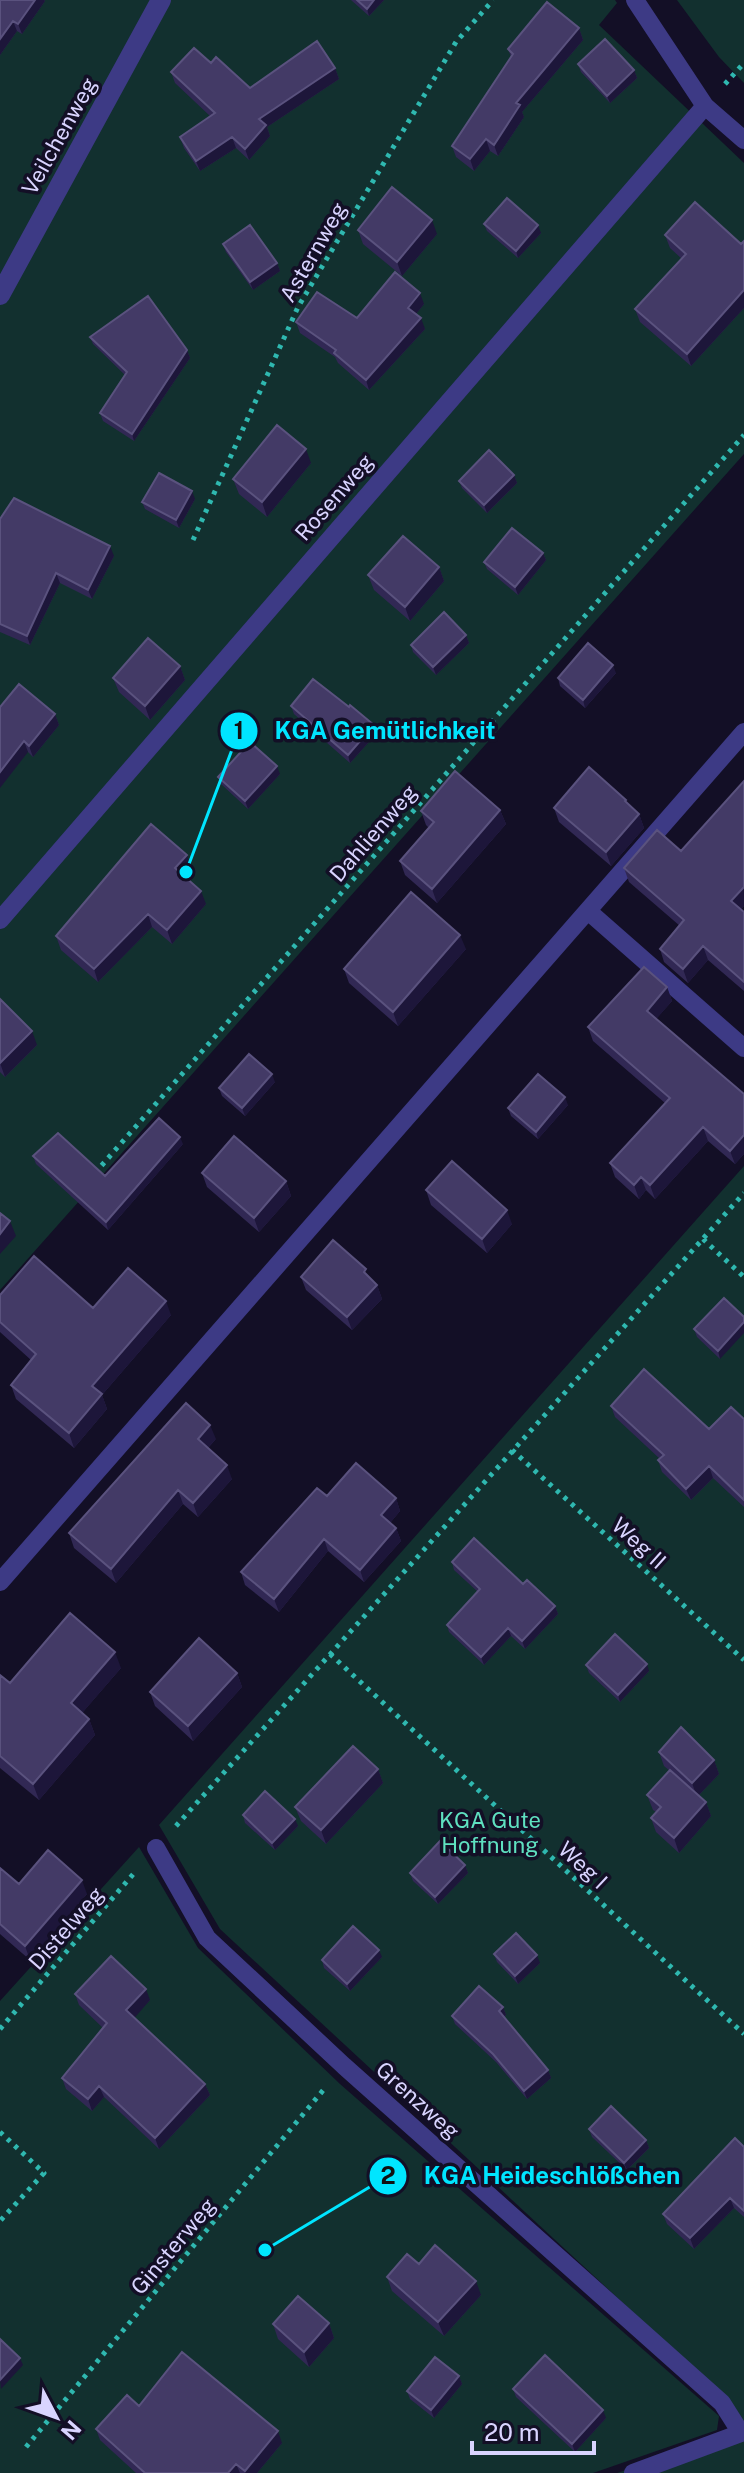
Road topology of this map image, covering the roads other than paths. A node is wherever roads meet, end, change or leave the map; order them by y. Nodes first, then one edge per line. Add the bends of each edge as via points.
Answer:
1 (161, 0) edge
2 (635, 0) edge
3 (705, 106) junction
4 (744, 140) edge
5 (0, 295) edge
6 (744, 732) edge
7 (588, 911) junction
8 (0, 920) edge
9 (744, 1048) edge
10 (0, 1582) edge
11 (156, 1848) road end
12 (743, 2433) edge
13 (633, 2473) edge

1 - 5 street, Veilchenweg
2 - 3 lane
3 - 4 lane
3 - 8 lane, Rosenweg
6 - 7 lane
7 - 9 lane
7 - 10 lane
11 - 12 lane, Grenzweg via 207,1938 722,2403
12 - 13 lane

